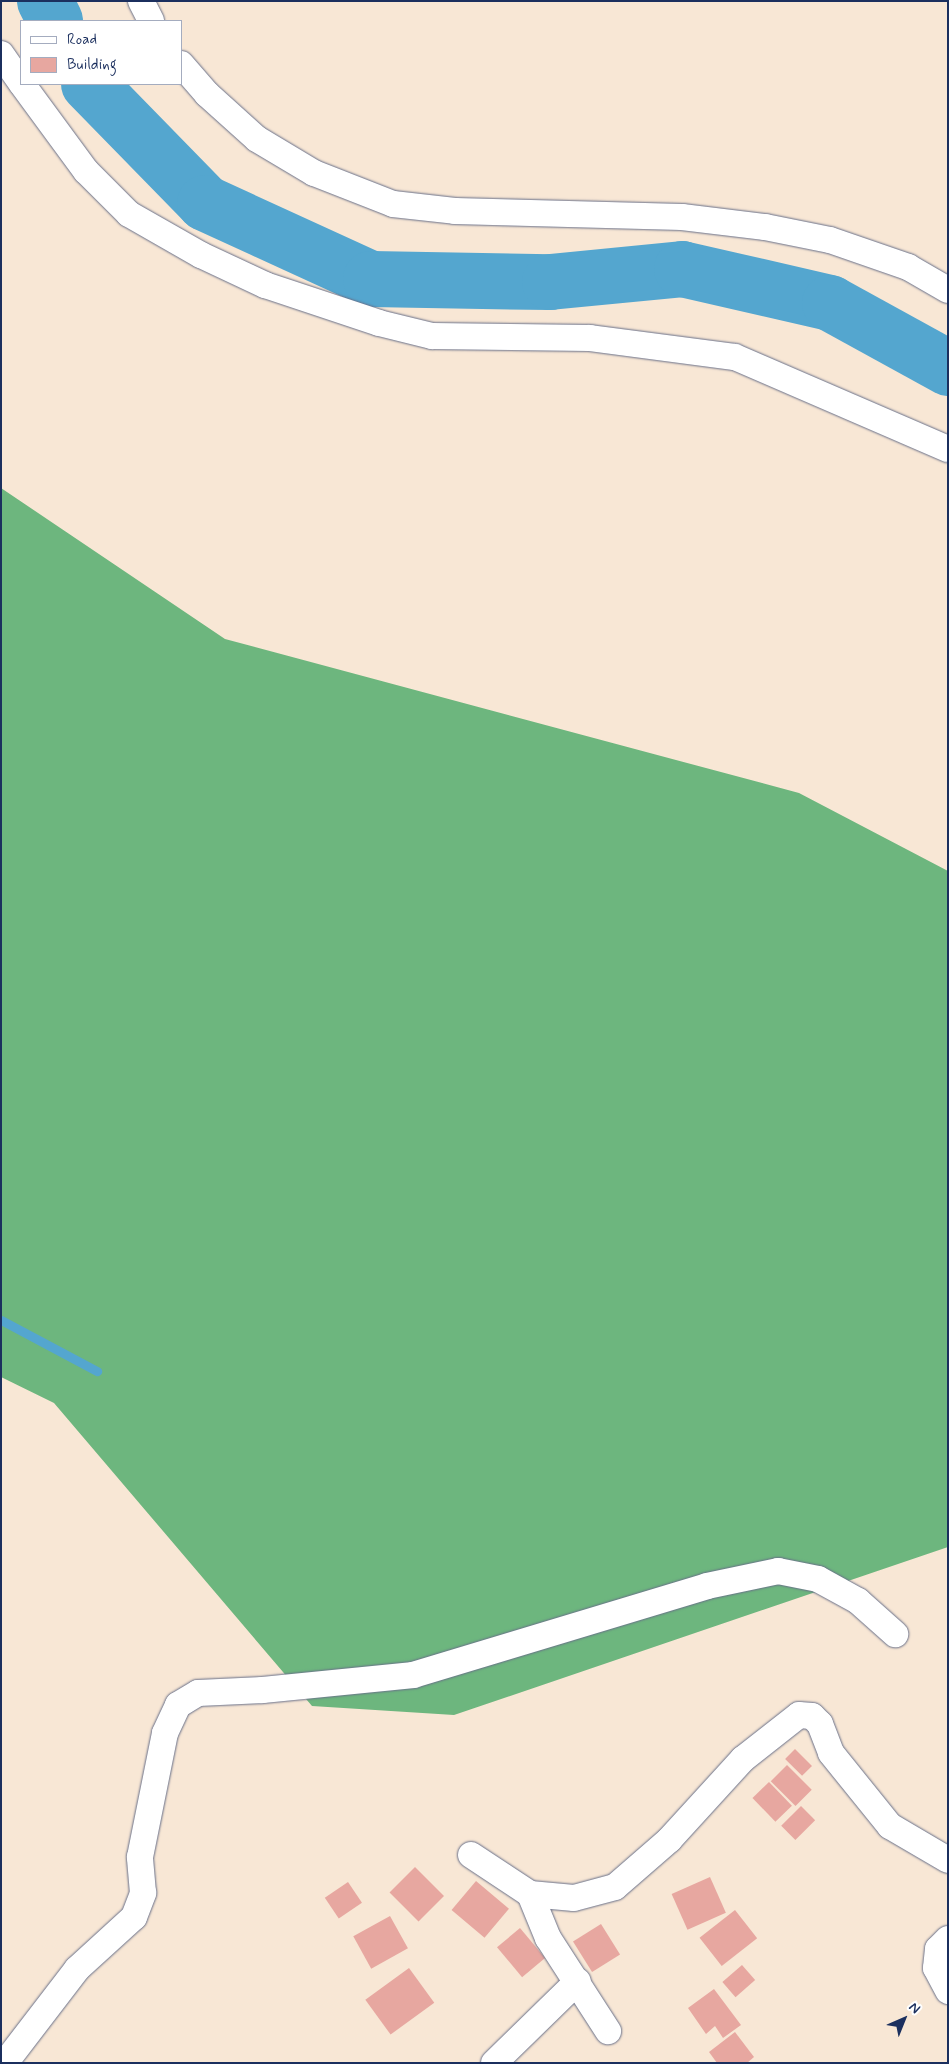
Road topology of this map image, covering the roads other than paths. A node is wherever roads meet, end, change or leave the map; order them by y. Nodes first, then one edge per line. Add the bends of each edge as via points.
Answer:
1 (141, 1) edge
2 (150, 20) edge
3 (1, 54) edge
4 (182, 65) edge
5 (20, 82) edge
6 (22, 85) edge
7 (948, 290) edge
8 (948, 449) edge
9 (895, 1634) dead end
10 (471, 1855) dead end
11 (948, 1860) edge
12 (530, 1894) junction
13 (948, 1939) edge
14 (578, 1981) junction
15 (948, 1990) edge
16 (608, 2031) dead end
17 (5, 2063) edge
18 (494, 2063) edge

1 - 2 street
3 - 5 street
4 - 7 street via 206,94 257,139 314,173 393,204 455,211 682,217 765,227 830,240 908,267
6 - 8 street via 86,172 129,214 265,285 379,323 432,336 590,338 736,357
9 - 17 street via 858,1601 818,1579 778,1571 707,1586 413,1675 198,1693 178,1705 165,1733 140,1857 143,1893 134,1917 77,1969
10 - 12 street
11 - 12 street via 890,1826 831,1753 820,1724 812,1716 799,1716 742,1759 669,1840 615,1887 574,1898
12 - 14 street via 548,1938
13 - 15 street via 938,1949 936,1968
14 - 16 street
14 - 18 street

